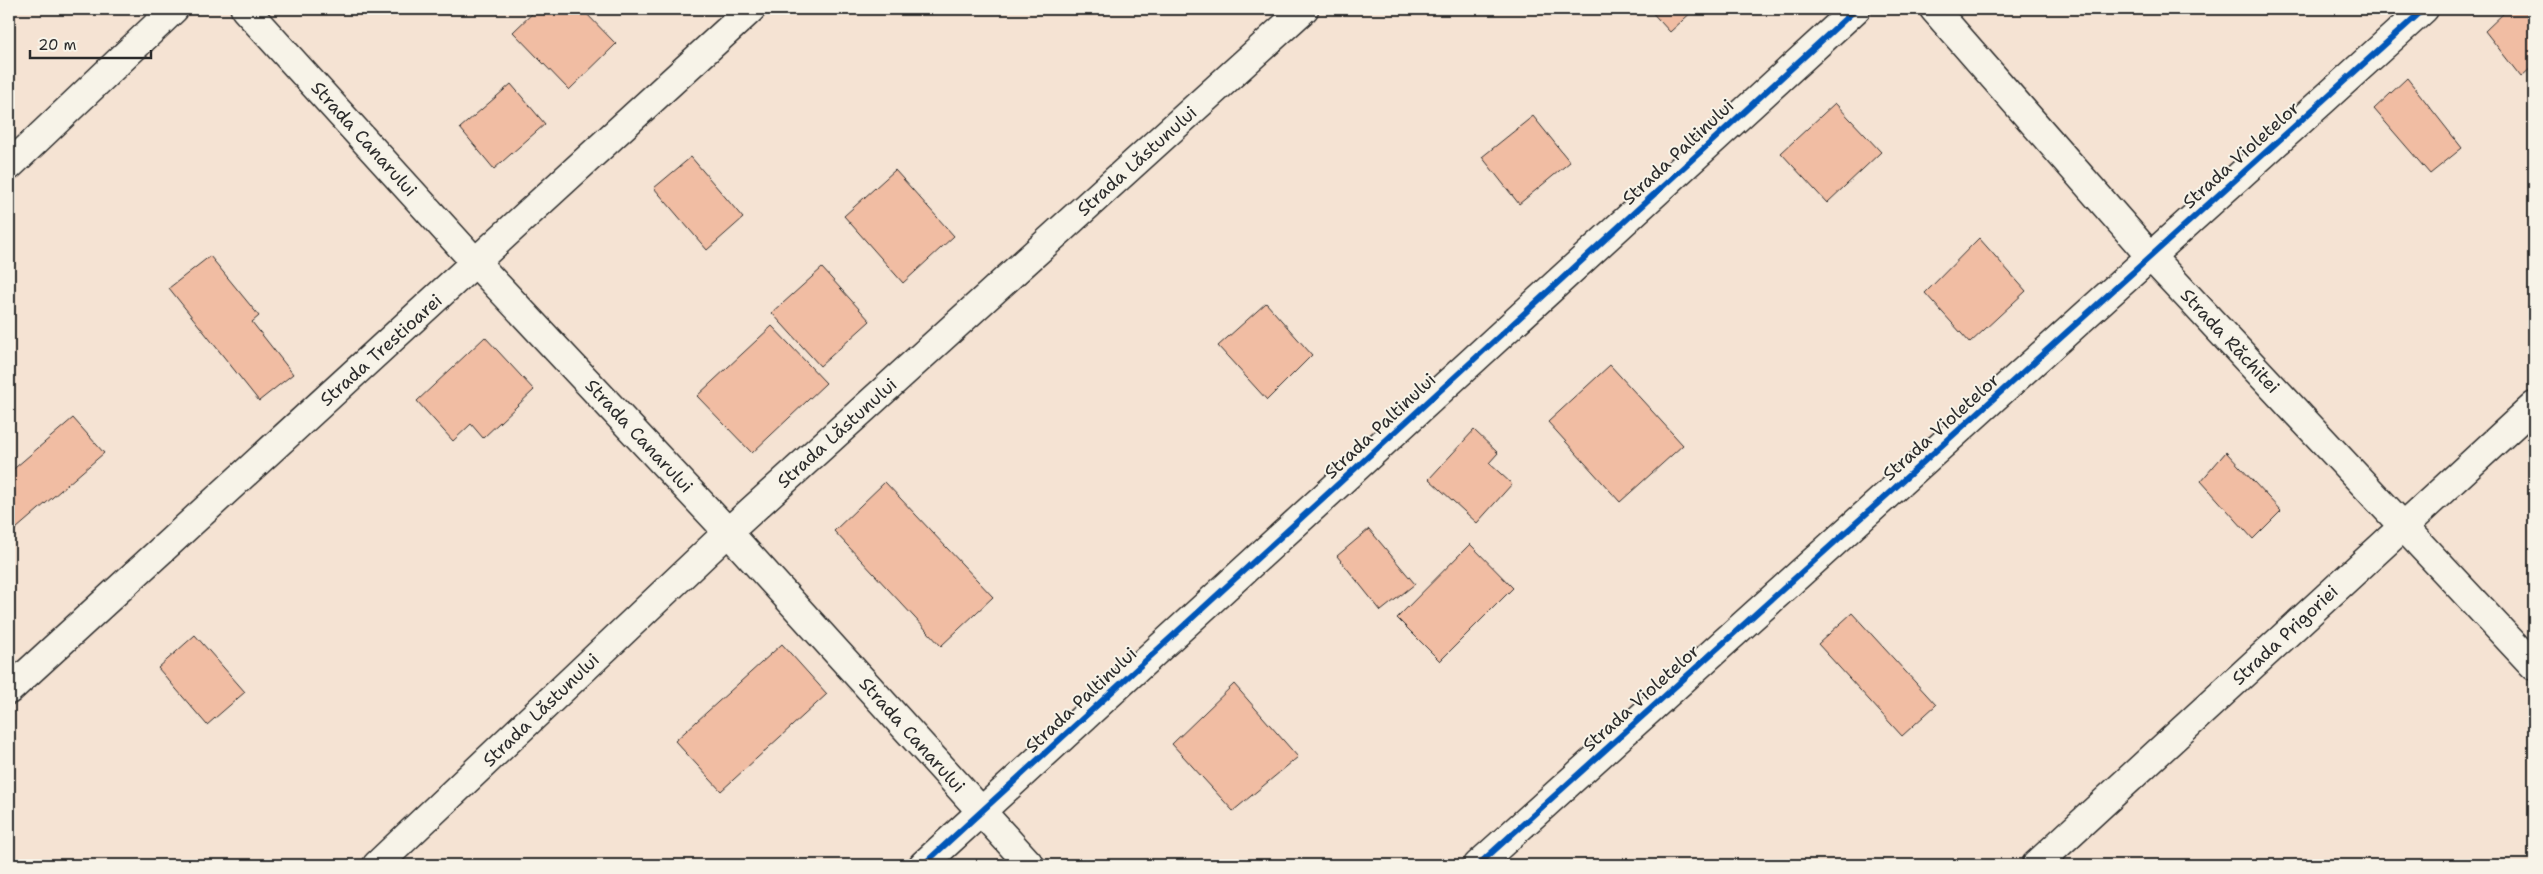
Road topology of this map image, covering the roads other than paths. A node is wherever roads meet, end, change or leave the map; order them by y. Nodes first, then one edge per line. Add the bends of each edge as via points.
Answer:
1 (174, 9) edge
2 (245, 9) edge
3 (751, 9) edge
4 (1304, 9) edge
5 (1856, 9) edge
6 (1934, 9) edge
7 (2424, 9) edge
8 (9, 166) edge
9 (2151, 257) junction
10 (476, 263) junction
11 (2534, 406) edge
12 (2404, 525) junction
13 (728, 532) junction
14 (2534, 666) edge
15 (9, 690) edge
16 (981, 812) junction
17 (377, 865) edge
18 (923, 865) edge
19 (1030, 865) edge
20 (1478, 865) edge
21 (2036, 865) edge

1 - 8 street
2 - 10 street, Strada Canarului
3 - 10 street, Strada Trestioarei
4 - 13 street, Strada Lăstunului
5 - 16 street, Strada Paltinului
6 - 9 street, Strada Răchitei
7 - 9 street, Strada Violetelor
9 - 12 street, Strada Răchitei
9 - 20 street, Strada Violetelor
10 - 13 street, Strada Canarului
10 - 15 street, Strada Trestioarei
11 - 12 street, Strada Prigoriei
12 - 14 street, Strada Răchitei
12 - 21 street, Strada Prigoriei
13 - 16 street, Strada Canarului
13 - 17 street, Strada Lăstunului
16 - 18 street, Strada Paltinului
16 - 19 street, Strada Canarului

